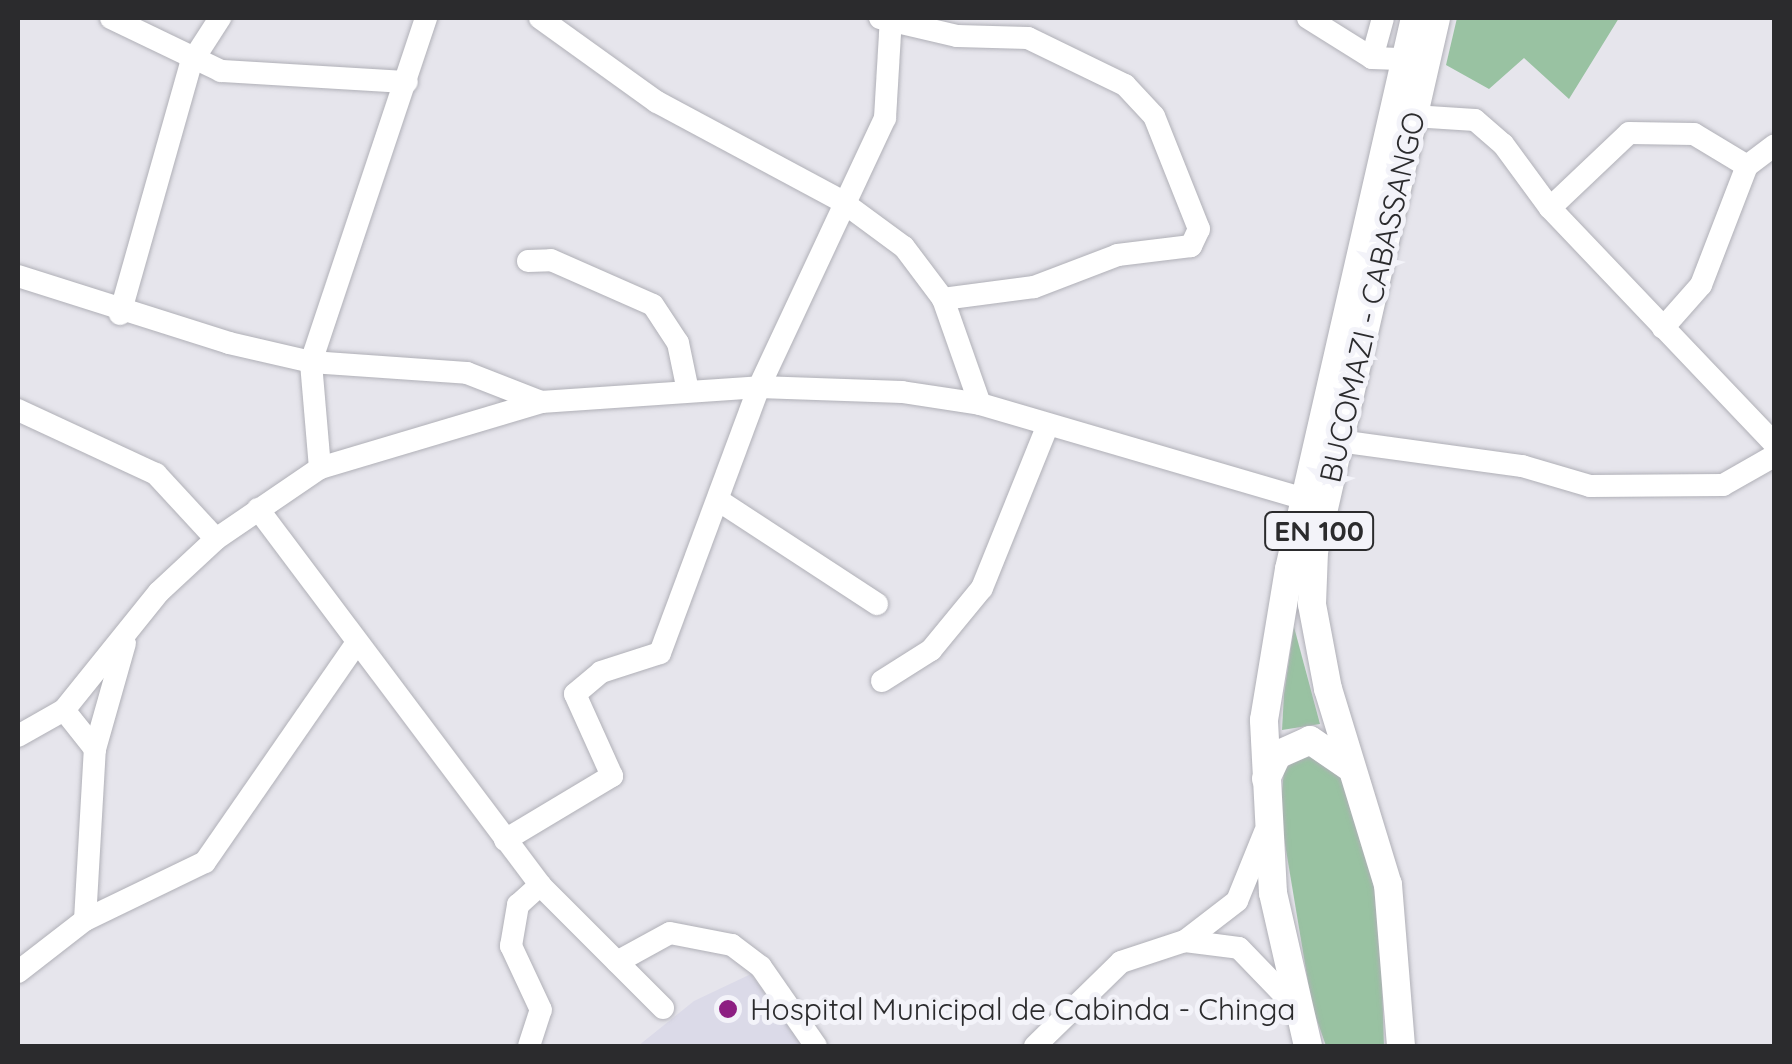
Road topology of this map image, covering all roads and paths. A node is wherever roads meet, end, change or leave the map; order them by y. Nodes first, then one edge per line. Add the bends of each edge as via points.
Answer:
1 (110, 18) edge
2 (220, 18) edge
3 (426, 18) edge
4 (540, 18) edge
5 (1308, 18) edge
6 (1384, 18) edge
7 (1414, 18) edge
8 (1436, 18) edge
9 (887, 19) edge
10 (1372, 58) junction
11 (1406, 59) junction
12 (192, 63) junction
13 (408, 82) junction
14 (1413, 116) junction
15 (1774, 146) edge
16 (1747, 166) junction
17 (840, 200) junction
18 (1550, 208) junction
19 (528, 261) dead end
20 (18, 276) edge
21 (942, 299) junction
22 (120, 314) junction
23 (1663, 328) junction
24 (312, 362) junction
25 (758, 387) junction
26 (688, 392) junction
27 (542, 402) junction
28 (980, 404) junction
29 (18, 410) edge
30 (1047, 427) junction
31 (1338, 441) junction
32 (1774, 443) edge
33 (1774, 456) edge
34 (320, 468) junction
35 (1304, 498) junction
36 (718, 500) junction
37 (258, 508) junction
38 (216, 539) junction
39 (877, 604) dead end
40 (129, 627) junction
41 (354, 647) junction
42 (882, 682) dead end
43 (64, 710) junction
44 (18, 736) edge
45 (95, 748) junction
46 (1355, 775) junction
47 (1264, 783) junction
48 (1266, 829) junction
49 (505, 840) junction
50 (540, 885) junction
51 (85, 920) junction
52 (1185, 941) junction
53 (617, 962) junction
54 (18, 972) edge
55 (663, 1008) dead end
56 (1299, 1012) junction
57 (1400, 1045) edge
58 (529, 1046) edge
59 (816, 1046) edge
60 (1035, 1046) edge
61 (1308, 1046) edge

1 - 12 street
2 - 12 street
3 - 13 street
4 - 17 street via 658,102
5 - 10 street
6 - 10 street
7 - 11 main road, BUCOMAZI - CABASSANGO / EN 100
8 - 14 main road, BUCOMAZI - CABASSANGO / EN 100
9 - 17 street via 884,118
9 - 21 street via 1028,38 1125,84 1154,116 1199,229 1192,246 1118,255 1034,287
10 - 11 street
11 - 35 main road, BUCOMAZI - CABASSANGO / EN 100
12 - 13 street via 238,74
12 - 22 street
13 - 24 street
14 - 18 street via 1476,120
14 - 31 main road, BUCOMAZI - CABASSANGO / EN 100
15 - 16 street
16 - 18 street via 1694,134 1629,133
16 - 23 street via 1701,285
17 - 21 street via 904,247
17 - 25 street
18 - 23 street
19 - 26 street via 551,260 653,305 678,343
20 - 22 street
21 - 28 street
22 - 24 street
23 - 32 street
24 - 27 street via 435,367
24 - 34 street
25 - 26 street
25 - 28 street
25 - 36 street
26 - 27 street
27 - 34 street
28 - 30 street
29 - 38 street via 156,474
30 - 35 street
30 - 42 street via 982,588 931,650
31 - 33 street via 1522,466 1590,486 1723,485
31 - 46 main road, BUCOMAZI - CABASSANGO / EN 100 via 1312,604
34 - 37 street
35 - 47 main road, BUCOMAZI - CABASSANGO / EN 100 via 1274,646
36 - 39 street
36 - 49 street via 660,653 600,672 576,694 612,776
37 - 38 street
37 - 41 street
38 - 40 street
40 - 43 street
40 - 45 street
41 - 49 street
41 - 51 street via 205,862
43 - 44 street
43 - 45 street
45 - 51 street
46 - 47 main road via 1332,747 1310,740 1277,754
46 - 57 main road, BUCOMAZI - CABASSANGO / EN 100 via 1388,885
47 - 48 main road, BUCOMAZI - CABASSANGO / EN 100
48 - 52 street via 1237,901
48 - 56 main road, BUCOMAZI - CABASSANGO / EN 100
49 - 50 street
50 - 53 street
50 - 58 street via 518,905 511,946 541,1010
51 - 54 street
52 - 56 street via 1239,948
52 - 60 street via 1122,962
53 - 55 street
53 - 59 street via 670,933 732,945 761,967
56 - 61 main road, BUCOMAZI - CABASSANGO / EN 100

